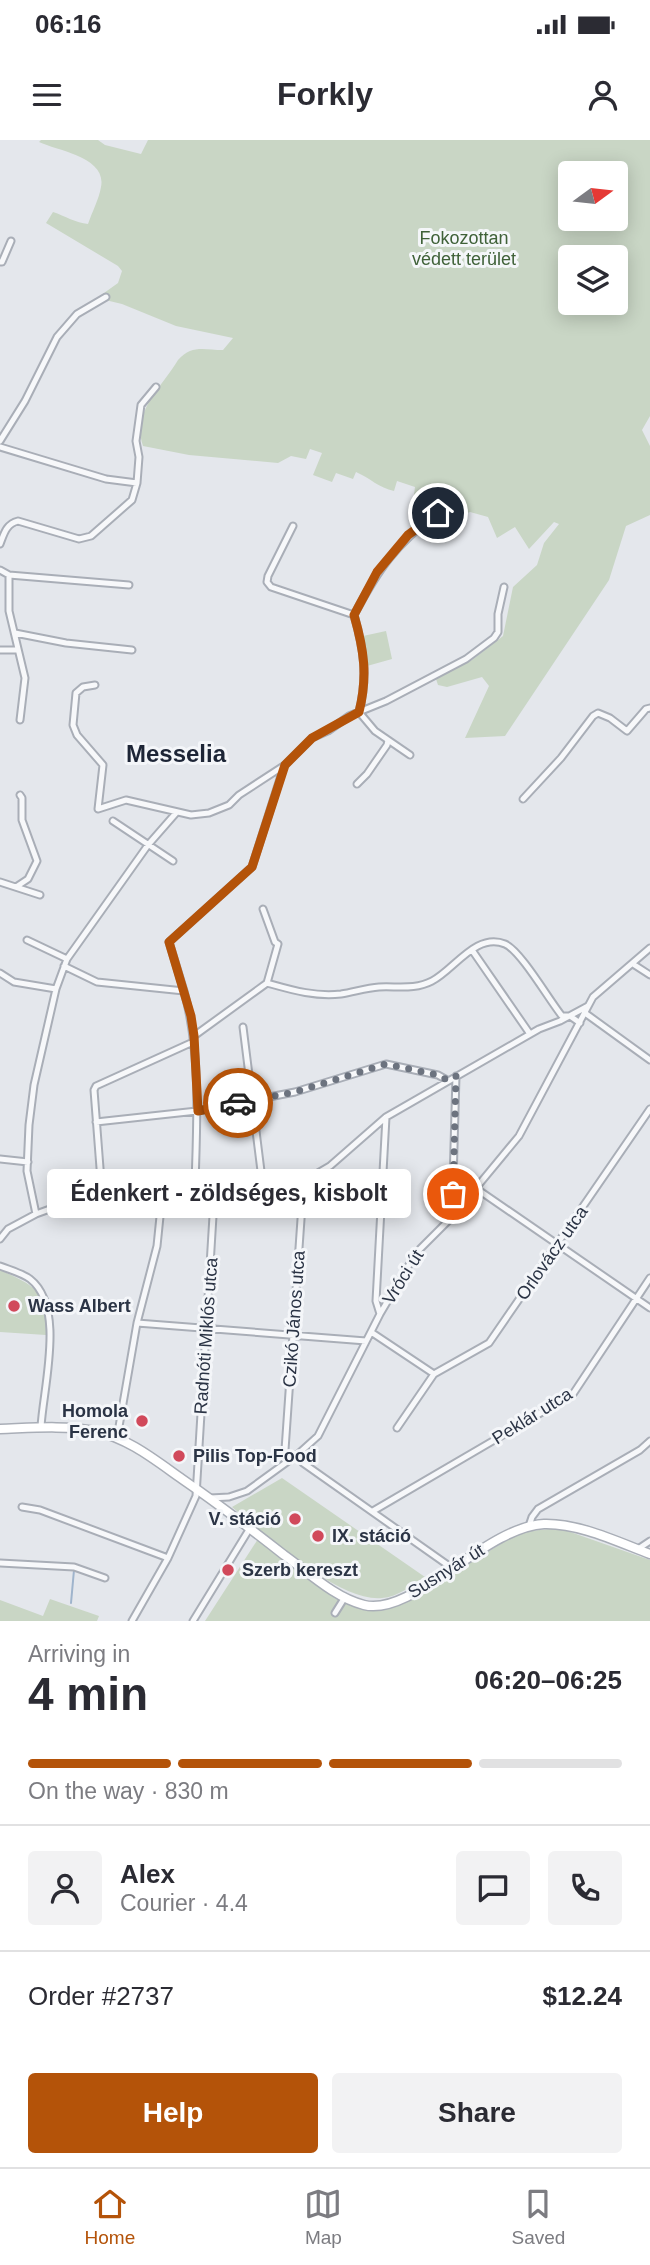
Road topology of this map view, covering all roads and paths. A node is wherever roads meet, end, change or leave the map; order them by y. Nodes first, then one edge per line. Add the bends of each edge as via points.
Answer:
1 (11, 241) dead end
2 (0, 262) edge
3 (106, 297) dead end
4 (156, 387) dead end
5 (0, 441) edge
6 (0, 447) edge
7 (137, 483) junction
8 (438, 513) dead end
9 (293, 526) dead end
10 (0, 544) edge
11 (0, 570) edge
12 (9, 575) junction
13 (129, 585) dead end
14 (504, 587) dead end
15 (354, 615) junction
16 (15, 633) junction
17 (0, 650) edge
18 (18, 650) junction
19 (132, 650) dead end
20 (95, 685) dead end
21 (650, 708) edge
22 (359, 712) junction
23 (20, 720) dead end
24 (388, 740) junction
25 (410, 755) dead end
26 (285, 765) junction
27 (357, 784) dead end
28 (20, 794) dead end
29 (523, 799) dead end
30 (176, 813) junction
31 (113, 821) dead end
32 (148, 845) junction
33 (173, 861) dead end
34 (0, 882) edge
35 (16, 887) junction
36 (40, 895) dead end
37 (262, 909) dead end
38 (27, 940) dead end
39 (650, 948) edge
40 (471, 950) junction
41 (66, 959) junction
42 (633, 964) junction
43 (64, 966) junction
44 (0, 973) edge
45 (650, 975) edge
46 (267, 983) junction
47 (56, 989) junction
48 (184, 991) junction
49 (589, 1005) junction
50 (585, 1013) junction
51 (570, 1016) junction
52 (580, 1023) junction
53 (243, 1027) dead end
54 (530, 1034) junction
55 (194, 1039) junction
56 (650, 1060) edge
57 (456, 1076) junction
58 (447, 1080) junction
59 (254, 1100) junction
60 (650, 1109) edge
61 (198, 1111) junction
62 (386, 1117) junction
63 (96, 1122) junction
64 (0, 1159) edge
65 (28, 1161) junction
66 (304, 1176) junction
67 (262, 1179) junction
68 (215, 1183) junction
69 (195, 1184) junction
70 (163, 1187) junction
71 (477, 1189) junction
72 (102, 1194) junction
73 (36, 1214) junction
74 (452, 1217) junction
75 (0, 1239) edge
76 (558, 1245) junction
77 (0, 1266) edge
78 (650, 1278) edge
79 (636, 1298) junction
80 (650, 1308) edge
81 (380, 1314) junction
82 (137, 1323) junction
83 (207, 1329) junction
84 (371, 1332) junction
85 (293, 1335) junction
86 (366, 1342) junction
87 (433, 1374) junction
88 (41, 1427) junction
89 (397, 1428) dead end
90 (0, 1429) edge
91 (117, 1438) junction
92 (650, 1441) edge
93 (298, 1454) junction
94 (289, 1460) junction
95 (196, 1489) junction
96 (229, 1497) junction
97 (209, 1498) junction
98 (22, 1507) dead end
99 (223, 1509) junction
100 (373, 1511) junction
101 (529, 1526) junction
102 (250, 1528) junction
103 (650, 1541) edge
104 (637, 1549) junction
105 (650, 1554) edge
106 (167, 1558) junction
107 (0, 1563) edge
108 (452, 1569) junction
109 (105, 1578) dead end
110 (345, 1597) junction
111 (335, 1613) dead end
112 (132, 1621) edge
113 (193, 1621) edge

1 - 2 street
3 - 5 street via 77,314 57,337
4 - 7 street via 141,405
6 - 7 street via 106,479
7 - 10 street via 132,500 91,536 79,538 18,521 6,529
8 - 15 street via 408,535 377,572
9 - 15 street via 268,576 271,587
11 - 12 street
12 - 13 street
12 - 16 street via 7,600
14 - 22 street via 494,638 466,659
15 - 22 street via 366,678
16 - 18 street
16 - 19 street
17 - 18 street
18 - 23 street via 24,678
20 - 30 street via 76,693 73,725 103,765 97,805 126,800
21 - 29 street via 627,731 603,714 593,716
22 - 24 street
22 - 26 street via 312,738
24 - 25 street
24 - 27 street
26 - 30 street via 229,805 209,813
26 - 48 street via 252,867 169,942
28 - 35 street via 22,820 37,861 28,879
30 - 32 street
31 - 32 street
32 - 33 street
32 - 41 street
34 - 35 street
35 - 36 street
37 - 46 street via 278,944
38 - 41 street
39 - 42 street, Vróci út
40 - 46 street via 433,981 414,987 316,995
40 - 51 street via 495,941 511,947 562,1016
40 - 54 street
41 - 43 street
42 - 45 street
42 - 49 street, Vróci út
43 - 47 street
43 - 48 street via 97,982
44 - 47 street via 14,982
46 - 55 street
47 - 65 street via 34,1085
48 - 55 street
49 - 50 street, Vróci út
49 - 51 street
50 - 52 street, Vróci út
50 - 56 street
51 - 52 street
51 - 54 street
52 - 71 street, Vróci út via 519,1136
53 - 59 street
54 - 57 street
55 - 61 street
55 - 63 street via 96,1086
57 - 58 street
57 - 74 street
58 - 59 street via 386,1064
58 - 62 street
59 - 61 street
59 - 67 street
60 - 76 street, Orlovácz utca
61 - 63 street
61 - 69 street
62 - 66 street via 330,1166
62 - 81 street via 376,1301
63 - 72 street
64 - 65 street
65 - 73 street
66 - 67 street
66 - 85 street, Czikó János utca
67 - 68 street
68 - 69 street
68 - 83 street, Radnóti Miklós utca
69 - 70 street
70 - 72 street
70 - 82 street via 154,1262
71 - 74 street, Vróci út
71 - 76 street
72 - 73 street
73 - 75 street via 8,1228
74 - 81 street, Vróci út via 415,1253
76 - 79 street
76 - 87 street, Orlovácz utca via 489,1343
77 - 88 street via 31,1280 48,1309 50,1342
78 - 79 street, Peklár utca
79 - 80 street
79 - 100 street, Peklár utca via 573,1394
81 - 84 street, Vróci út
82 - 83 street
82 - 91 street
83 - 85 street
83 - 95 street, Radnóti Miklós utca
84 - 86 street, Vróci út
84 - 87 street
85 - 86 street
85 - 94 street, Czikó János utca via 285,1450
86 - 93 street, Vróci út via 318,1436
87 - 89 street, Orlovácz utca
88 - 90 street, Susnyár út
88 - 91 street, Susnyár út via 77,1428
91 - 95 street, Susnyár út
92 - 101 street via 538,1509
93 - 94 street, Vróci út
93 - 100 street via 303,1463
94 - 96 street, Vróci út via 247,1491
95 - 97 street, Susnyár út
95 - 106 street, Radnóti Miklós utca
96 - 97 street, Vróci út
96 - 99 street
97 - 99 street, Susnyár út
98 - 106 street
99 - 102 street, Susnyár út
100 - 108 street
101 - 104 street, Susnyár út via 566,1526
101 - 108 street, Susnyár út via 500,1538
102 - 110 street, Susnyár út
102 - 113 street
103 - 104 street
104 - 105 street, Susnyár út
106 - 112 street, Radnóti Miklós utca
107 - 109 street via 74,1567
108 - 110 street, Susnyár út via 386,1605 362,1605
110 - 111 street

